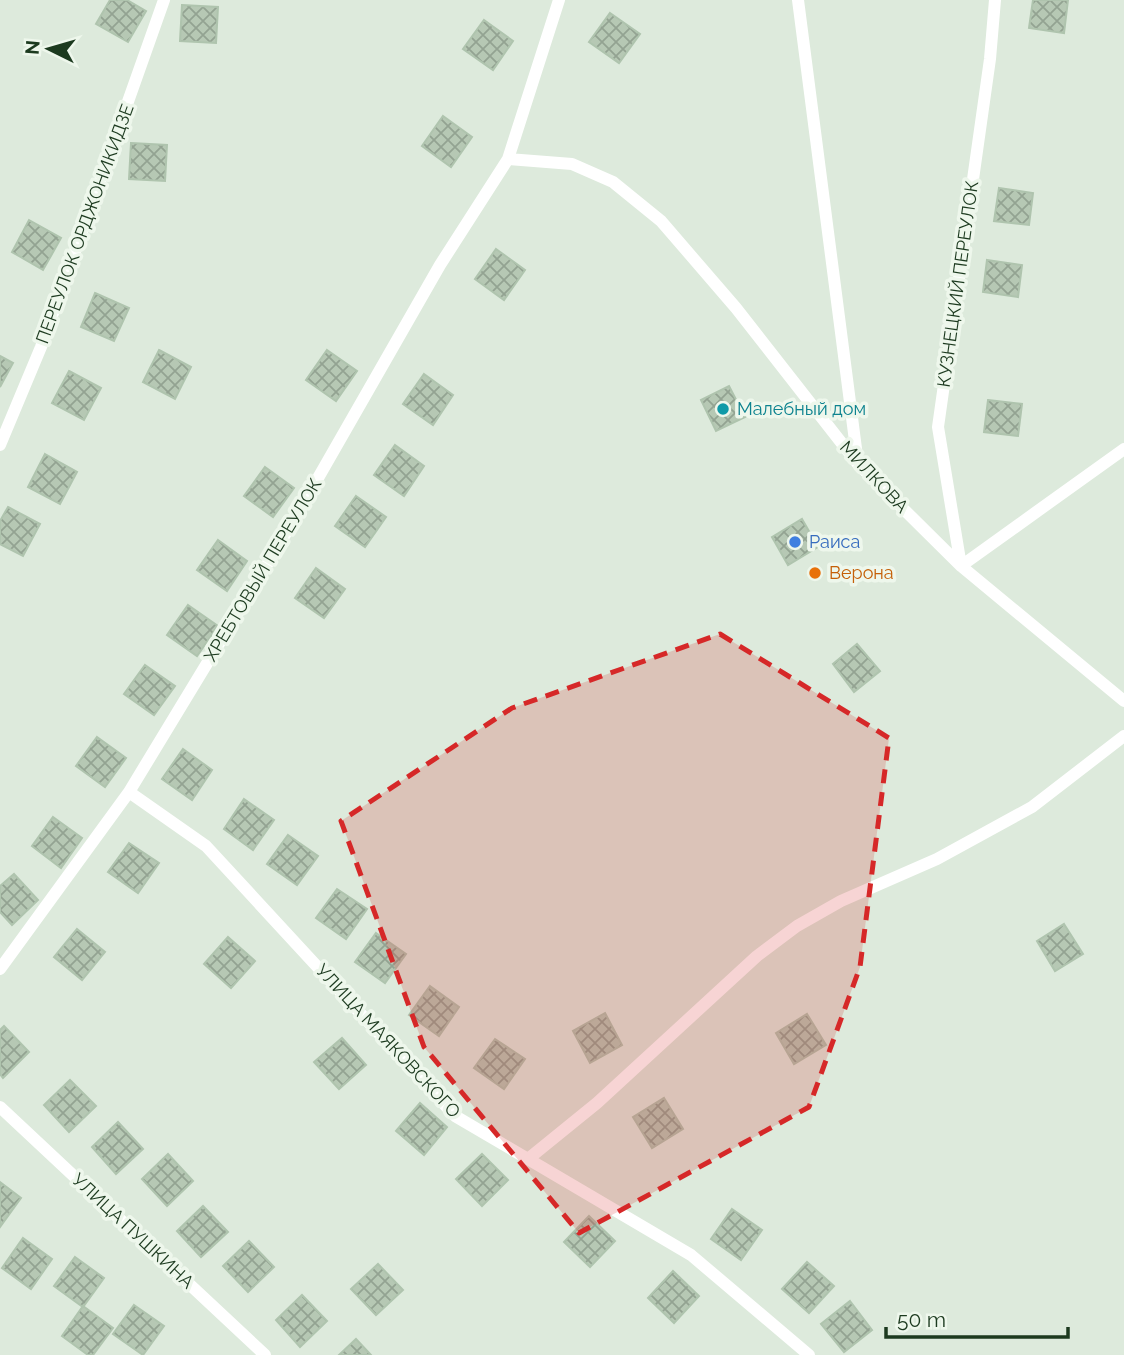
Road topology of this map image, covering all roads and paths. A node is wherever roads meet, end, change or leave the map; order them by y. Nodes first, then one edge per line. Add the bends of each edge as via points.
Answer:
1 (164, 0) edge
2 (559, 0) edge
3 (798, 0) edge
4 (995, 0) edge
5 (508, 159) junction
6 (0, 446) edge
7 (1124, 449) edge
8 (858, 464) junction
9 (961, 566) junction
10 (1124, 701) edge
11 (1124, 736) edge
12 (129, 792) junction
13 (0, 969) edge
14 (0, 1107) edge
15 (528, 1159) junction
16 (265, 1355) edge
17 (809, 1355) edge

1 - 6 lane, ПЕРЕУЛОК ОРДЖОНИКИДЗЕ via 41,346
2 - 5 lane, ХРЕБТОВЫЙ ПЕРЕУЛОК
3 - 8 lane
4 - 9 lane, КУЗНЕЦКИЙ ПЕРЕУЛОК via 938,427
5 - 8 lane, МИЛКОВА via 572,164 613,182 661,221
5 - 12 lane, ХРЕБТОВЫЙ ПЕРЕУЛОК via 440,265 294,520
7 - 9 lane
8 - 9 lane, МИЛКОВА
9 - 10 lane, МИЛКОВА
11 - 15 lane via 1032,807 797,926 757,956 597,1103
12 - 13 lane, ХРЕБТОВЫЙ ПЕРЕУЛОК
12 - 15 lane, УЛИЦА МАЯКОВСКОГО via 206,846 455,1116
14 - 16 lane, УЛИЦА ПУШКИНА
15 - 17 lane, УЛИЦА МАЯКОВСКОГО via 691,1255

